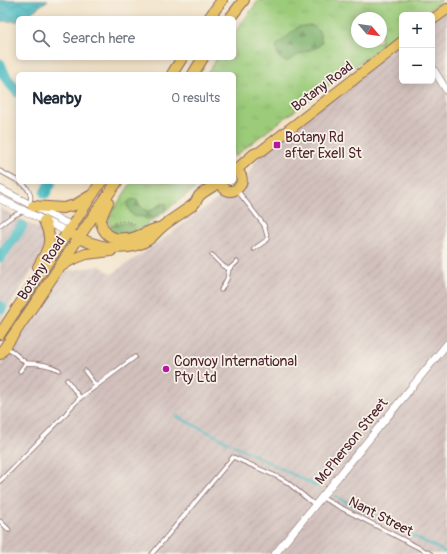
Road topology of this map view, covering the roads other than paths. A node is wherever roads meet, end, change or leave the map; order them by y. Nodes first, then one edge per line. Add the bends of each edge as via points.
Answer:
1 (222, 0) edge
2 (244, 0) edge
3 (447, 9) edge
4 (210, 16) edge
5 (232, 16) edge
6 (435, 18) edge
7 (399, 46) edge
8 (181, 60) edge
9 (202, 60) edge
10 (173, 72) edge
11 (194, 72) edge
12 (435, 72) edge
13 (447, 91) edge
14 (0, 171) edge
15 (237, 172) edge
16 (16, 179) edge
17 (24, 184) edge
18 (100, 184) edge
19 (116, 184) edge
20 (116, 184) edge
21 (221, 184) edge
22 (0, 189) edge
23 (236, 190) junction
24 (93, 194) junction
25 (0, 199) edge
26 (28, 207) junction
27 (44, 220) junction
28 (0, 225) edge
29 (162, 227) junction
30 (70, 229) junction
31 (80, 235) junction
32 (140, 235) junction
33 (124, 248) junction
34 (254, 249) dead end
35 (212, 255) dead end
36 (236, 262) dead end
37 (59, 268) junction
38 (228, 269) junction
39 (221, 290) dead end
40 (18, 306) junction
41 (0, 334) edge
42 (447, 344) edge
43 (3, 350) edge
44 (135, 357) dead end
45 (26, 363) junction
46 (59, 370) dead end
47 (20, 371) dead end
48 (85, 371) dead end
49 (67, 380) dead end
50 (96, 386) junction
51 (80, 398) junction
52 (0, 481) edge
53 (322, 497) junction
54 (315, 505) junction
55 (0, 521) edge
56 (9, 530) dead end
57 (152, 554) edge
58 (274, 554) edge
59 (431, 554) edge

1 - 4 main road
2 - 5 main road
3 - 6 main road
7 - 15 main road, Botany Road via 254,154
8 - 10 main road
9 - 11 main road
12 - 13 street
14 - 16 lane
15 - 23 main road via 242,180
17 - 26 lane via 31,195
18 - 24 main road
19 - 31 main road
20 - 32 main road via 101,220 103,229 106,234 120,239
21 - 23 main road via 230,191
21 - 29 main road, Botany Road via 203,201 195,202
22 - 26 street
23 - 34 lane via 264,225 268,238
24 - 26 main road via 70,207
24 - 30 main road
25 - 26 street
26 - 27 street
26 - 28 lane
26 - 30 street
27 - 30 street
27 - 40 main road via 49,243
29 - 32 main road, Botany Road
29 - 33 main road, Botany Road via 148,240
30 - 31 main road, Botany Road
30 - 40 main road, Botany Road
31 - 32 main road, Botany Road via 120,242
31 - 33 main road, Botany Road via 96,245
31 - 37 main road, Botany Road
33 - 37 main road via 86,254
35 - 38 lane
36 - 38 lane
37 - 43 main road, Botany Road
38 - 39 lane via 227,279
40 - 41 main road, Botany Road
42 - 53 street, McPherson Street
43 - 45 lane
44 - 50 lane
45 - 46 lane via 42,363
45 - 47 lane
48 - 50 lane
49 - 51 lane
50 - 51 lane
51 - 52 lane
53 - 54 street, McPherson Street
53 - 59 lane, Nant Street
54 - 57 lane via 287,482 233,457
54 - 58 street, McPherson Street
55 - 56 lane

